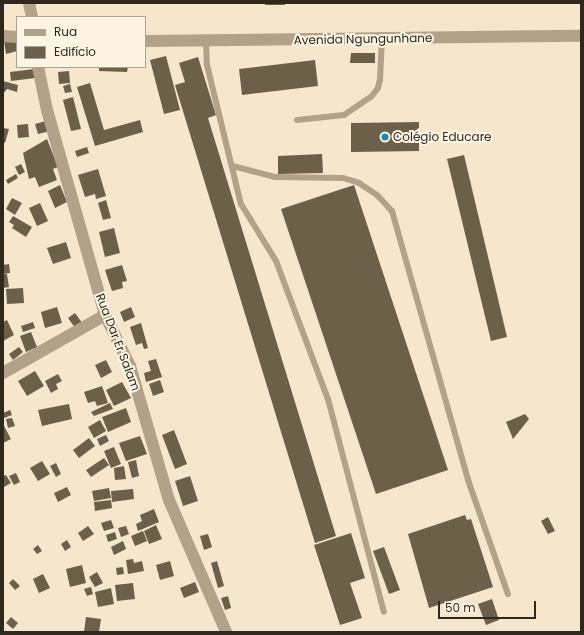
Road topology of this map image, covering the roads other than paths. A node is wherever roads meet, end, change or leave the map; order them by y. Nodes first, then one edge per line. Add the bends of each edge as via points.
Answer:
1 (29, 3) edge
2 (32, 16) edge
3 (3, 36) edge
4 (16, 36) edge
5 (581, 36) edge
6 (382, 38) junction
7 (146, 40) edge
8 (206, 41) junction
9 (38, 68) edge
10 (297, 120) dead end
11 (232, 166) junction
12 (105, 315) junction
13 (3, 373) edge
14 (508, 594) dead end
15 (384, 612) dead end
16 (226, 632) edge

1 - 2 street
3 - 4 street
5 - 6 street, Avenida Ngungunhane
6 - 8 street, Avenida Ngungunhane
6 - 10 lane via 380,79 378,88 370,97 344,115
7 - 8 street, Avenida Ngungunhane
8 - 11 lane via 207,65
9 - 12 street, Rua Dar Er Salam via 47,110
11 - 14 lane via 275,177 342,178 359,183 378,195 392,211 468,480
11 - 15 lane via 241,204 276,261 328,399
12 - 13 street
12 - 16 street, Rua Dar Er Salam via 130,366 169,500

